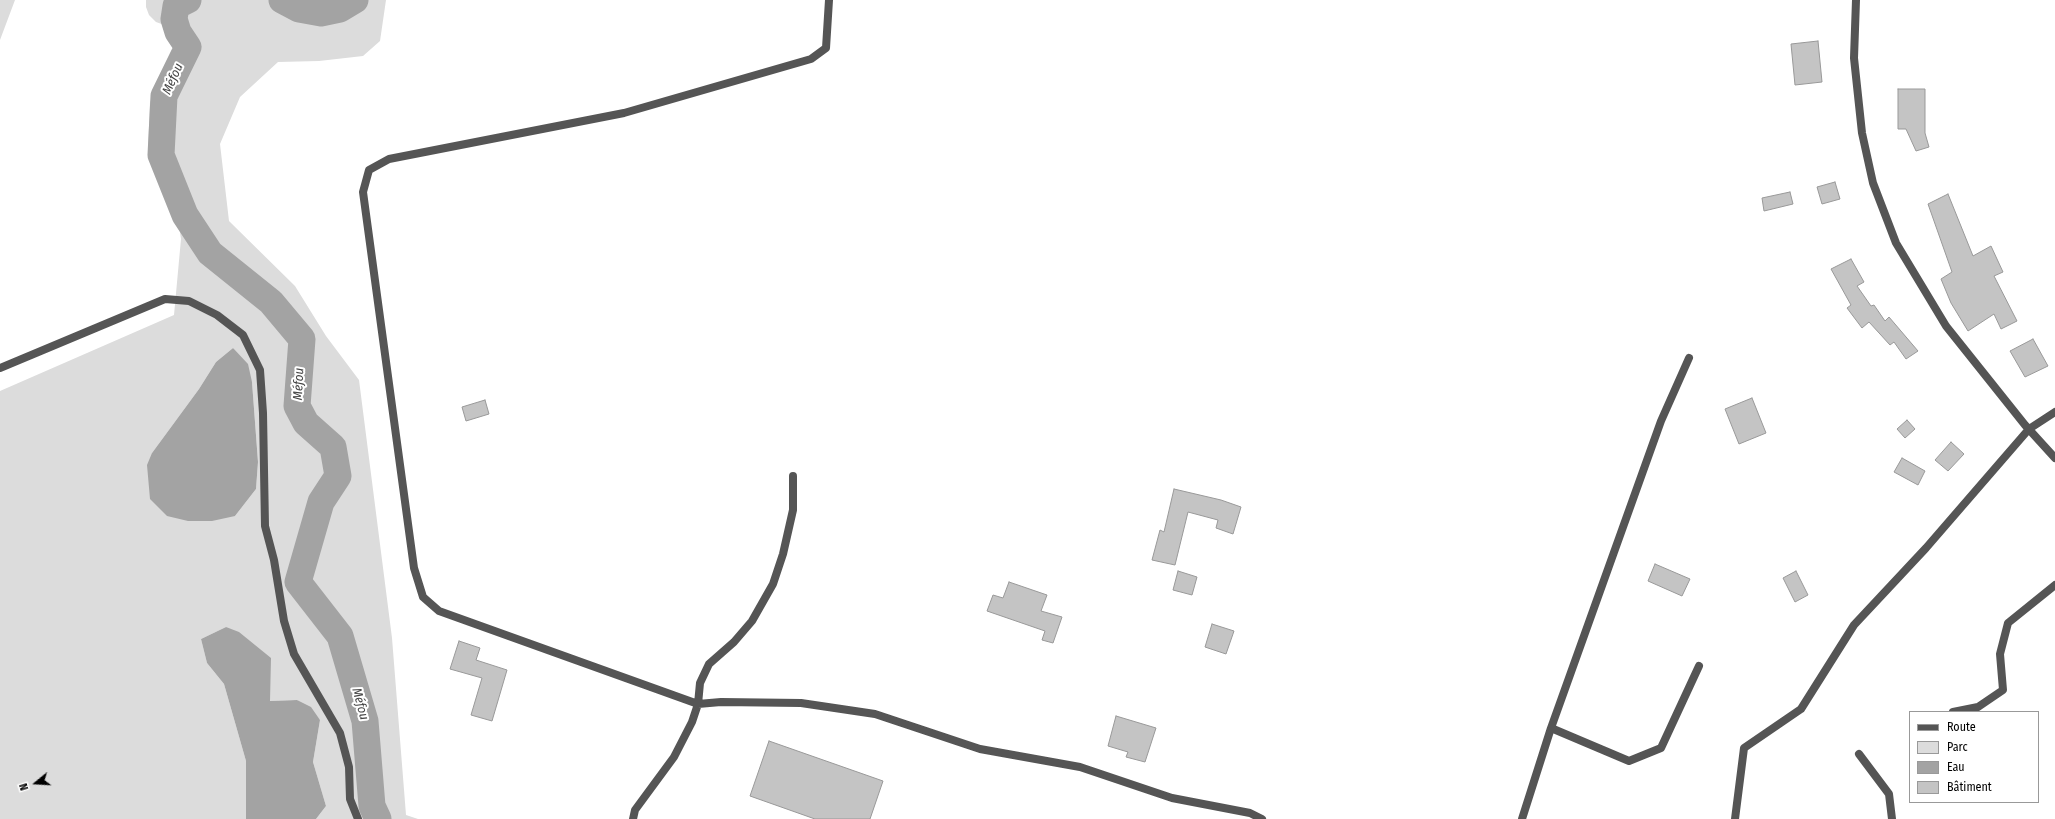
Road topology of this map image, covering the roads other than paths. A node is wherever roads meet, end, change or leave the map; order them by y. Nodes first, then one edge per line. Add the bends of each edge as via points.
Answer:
1 (829, 0) edge
2 (1856, 0) edge
3 (1689, 358) dead end
4 (0, 368) edge
5 (2055, 412) edge
6 (2028, 428) junction
7 (2055, 458) edge
8 (793, 476) dead end
9 (2055, 585) edge
10 (1699, 666) dead end
11 (698, 704) junction
12 (1958, 711) edge
13 (1551, 728) junction
14 (1860, 754) dead end
15 (358, 819) edge
16 (633, 819) edge
17 (1262, 819) edge
18 (1522, 819) edge
19 (1734, 819) edge
20 (1892, 819) edge

1 - 11 street via 826,48 811,58 624,113 389,159 369,170 363,192 414,568 423,597 439,611
2 - 6 street via 1854,58 1863,139 1873,183 1896,243 1946,326
3 - 13 street via 1661,421
4 - 15 street via 165,300 189,301 217,315 243,335 260,370 265,526 274,560 284,621 294,654 340,733 349,767 350,799
5 - 6 street
6 - 7 street
6 - 19 street via 1926,548 1854,625 1801,709 1744,748
8 - 11 street via 793,510 783,554 772,584 752,621 734,642 709,664 700,683
9 - 12 street via 2008,623 2000,654 2003,690 1978,707
10 - 13 street via 1661,748 1629,761
11 - 16 street via 674,757 635,810
11 - 17 street via 800,703 875,714 980,749 1080,767 1172,798 1250,813
13 - 18 street
14 - 20 street via 1889,794

